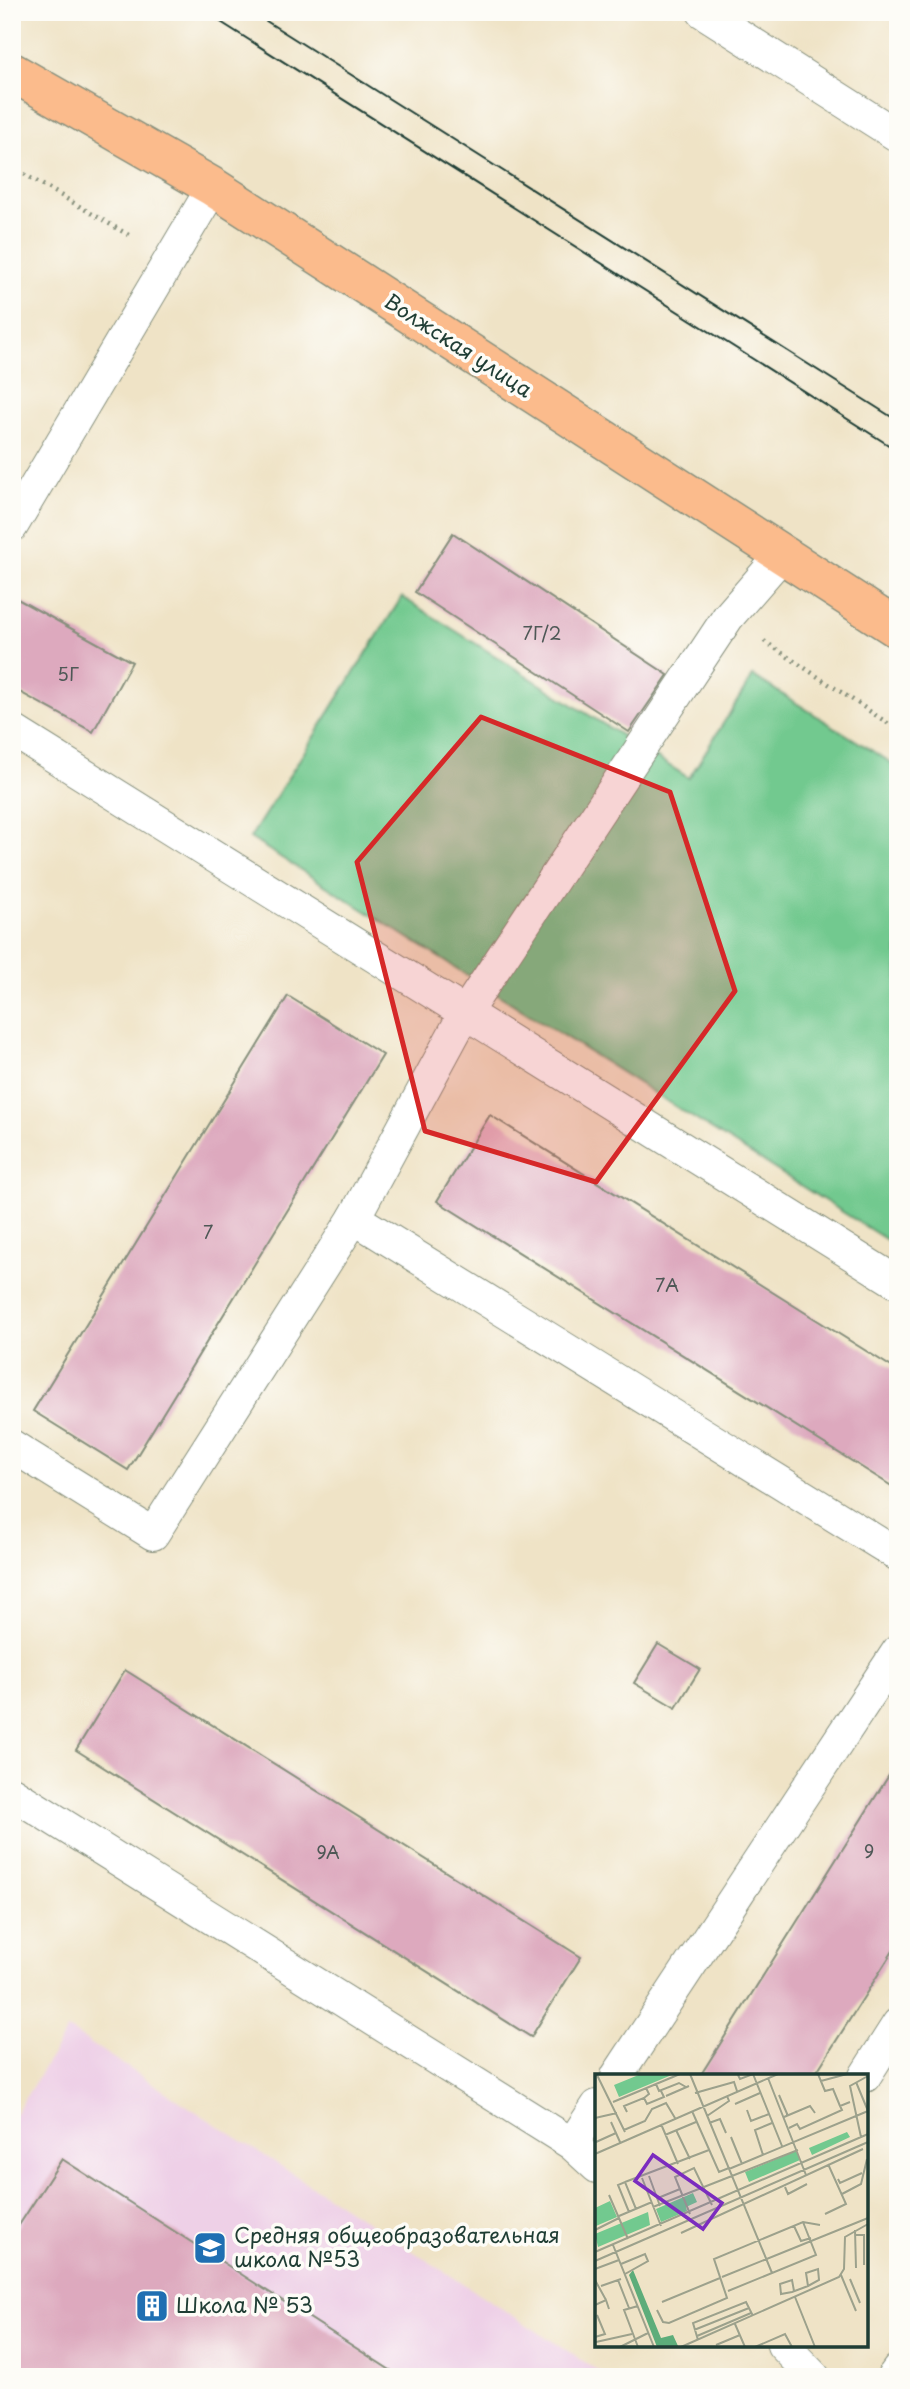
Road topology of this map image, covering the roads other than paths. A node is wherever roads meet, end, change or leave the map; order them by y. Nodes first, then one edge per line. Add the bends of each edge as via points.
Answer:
1 (703, 12) edge
2 (12, 72) edge
3 (898, 136) edge
4 (213, 187) junction
5 (12, 526) edge
6 (781, 556) junction
7 (898, 629) edge
8 (12, 730) edge
9 (465, 1013) junction
10 (354, 1217) junction
11 (898, 1283) edge
12 (12, 1446) edge
13 (898, 1555) edge
14 (898, 1650) edge
15 (12, 1793) edge
16 (898, 2024) edge
17 (618, 2074) edge
18 (866, 2074) edge
19 (595, 2109) edge
20 (572, 2144) junction
21 (595, 2165) edge
22 (785, 2347) edge
23 (898, 2370) edge
24 (814, 2377) edge
25 (894, 2377) edge

1 - 3 lane
2 - 4 main road, Волжская улица
4 - 5 lane
4 - 6 main road, Волжская улица
6 - 7 main road, Волжская улица
6 - 9 lane via 728,617
8 - 9 lane
9 - 10 lane
9 - 11 lane
10 - 12 lane via 153,1534
10 - 13 lane
14 - 17 lane
15 - 20 lane
16 - 18 lane
19 - 20 lane
20 - 21 lane
22 - 24 lane
23 - 25 lane

